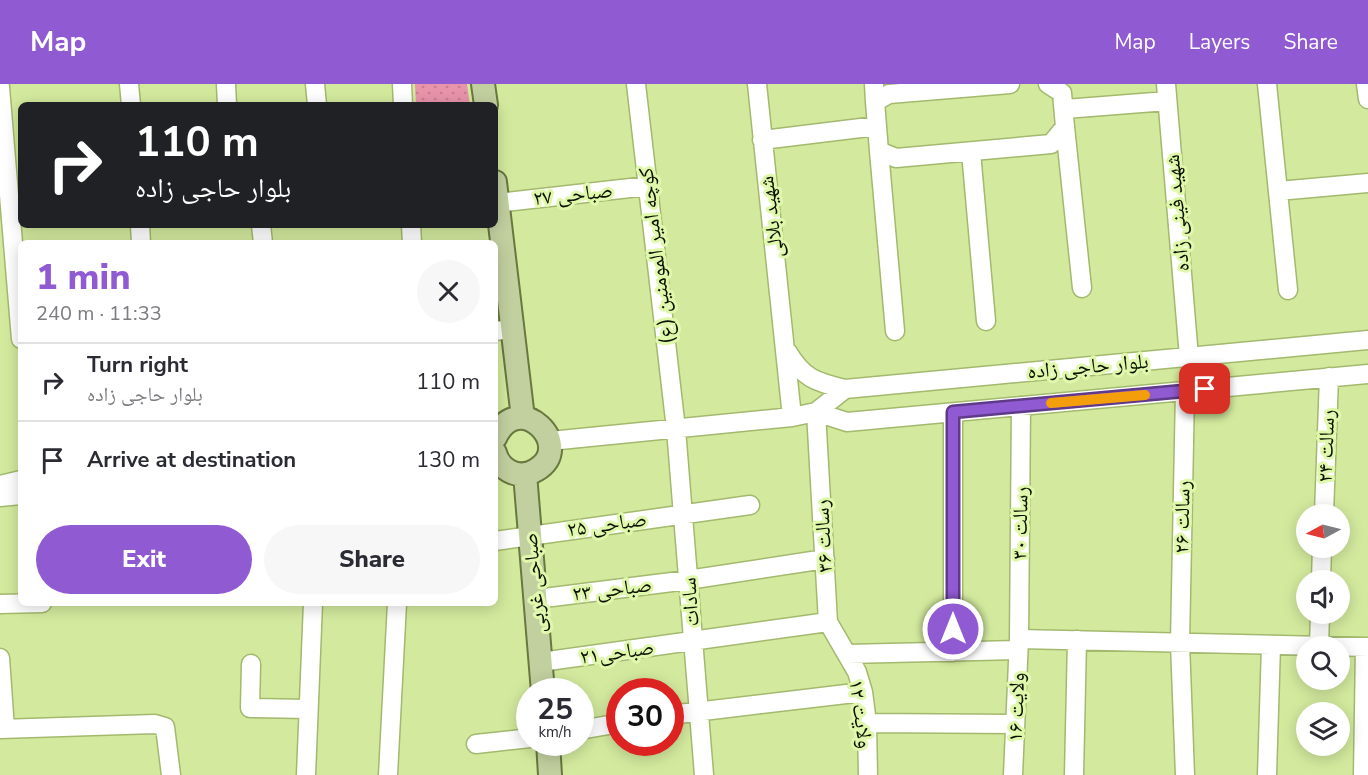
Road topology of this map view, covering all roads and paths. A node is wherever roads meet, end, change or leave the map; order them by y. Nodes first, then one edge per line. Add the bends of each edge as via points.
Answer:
1 (129, 84) edge
2 (225, 84) edge
3 (315, 84) edge
4 (402, 84) edge
5 (483, 84) edge
6 (636, 84) edge
7 (757, 84) edge
8 (1010, 84) edge
9 (1267, 84) edge
10 (1366, 84) edge
11 (965, 86) edge
12 (0, 87) edge
13 (875, 93) edge
14 (1166, 93) edge
15 (1060, 99) edge
16 (1368, 99) edge
17 (131, 102) edge
18 (227, 102) edge
19 (317, 102) edge
20 (403, 102) edge
21 (486, 102) edge
22 (877, 126) junction
23 (762, 140) junction
24 (879, 151) junction
25 (971, 152) junction
26 (1368, 183) edge
27 (648, 186) junction
28 (498, 189) edge
29 (1278, 191) junction
30 (498, 224) edge
31 (1082, 288) dead end
32 (1288, 290) dead end
33 (18, 303) edge
34 (986, 321) dead end
35 (504, 330) edge
36 (895, 331) dead end
37 (1368, 340) edge
38 (1189, 349) junction
39 (786, 350) junction
40 (1368, 374) edge
41 (1329, 377) junction
42 (845, 388) junction
43 (1185, 391) junction
44 (1021, 406) junction
45 (816, 412) junction
46 (953, 412) junction
47 (792, 417) junction
48 (523, 418) junction
49 (676, 429) junction
50 (498, 431) edge
51 (550, 441) junction
52 (498, 462) edge
53 (525, 474) junction
54 (18, 481) edge
55 (0, 485) edge
56 (18, 495) edge
57 (0, 497) edge
58 (1324, 504) edge
59 (750, 505) dead end
60 (683, 512) junction
61 (530, 535) junction
62 (498, 540) edge
63 (825, 559) junction
64 (688, 580) junction
65 (536, 598) junction
66 (0, 604) edge
67 (18, 604) edge
68 (313, 606) edge
69 (397, 606) edge
70 (828, 622) junction
71 (1077, 640) junction
72 (693, 642) junction
73 (1180, 643) junction
74 (1018, 645) junction
75 (1271, 645) junction
76 (1296, 646) edge
77 (1350, 647) edge
78 (1366, 647) edge
79 (953, 652) junction
80 (847, 654) junction
81 (0, 658) edge
82 (541, 662) junction
83 (250, 664) dead end
84 (542, 678) edge
85 (863, 692) junction
86 (308, 709) junction
87 (699, 710) junction
88 (684, 713) edge
89 (867, 723) junction
90 (1015, 724) junction
91 (3, 729) edge
92 (516, 740) edge
93 (476, 744) dead end
94 (549, 756) edge
95 (171, 775) edge
96 (306, 775) edge
97 (388, 775) edge
98 (550, 775) edge
99 (704, 775) edge
100 (868, 775) edge
101 (1014, 775) edge
102 (1074, 775) edge
103 (1185, 775) edge
104 (1267, 775) edge
105 (1364, 775) edge

1 - 17 street
2 - 18 street
3 - 19 street
4 - 20 street
5 - 21 main road
6 - 27 street, کوچه امیر المومنین (ع)
7 - 23 street, شهید بلالی
8 - 11 street
9 - 29 street
10 - 16 street
11 - 13 street
12 - 33 street
13 - 22 street
14 - 15 street
14 - 38 street, شهید فینی زاده
15 - 25 street via 1051,144
15 - 31 street
22 - 23 street
22 - 24 street
23 - 39 street, شهید بلالی
24 - 25 street via 896,158
24 - 36 street
25 - 34 street
26 - 29 street
27 - 28 street, صباحی ۲۷
27 - 49 street, کوچه امیر المومنین (ع)
29 - 32 street
30 - 35 main road
35 - 48 main road
37 - 38 street, بلوار حاجی زاده
38 - 42 street, بلوار حاجی زاده
39 - 42 street, بلوار حاجی زاده via 798,370 818,383
39 - 47 street, شهید بلالی
40 - 41 street, بلوار حاجی زاده
41 - 43 street, بلوار حاجی زاده
41 - 58 street, رسالت ۲۴
42 - 45 street
43 - 44 street, بلوار حاجی زاده
43 - 73 street, رسالت ۲۶
44 - 46 street, بلوار حاجی زاده
44 - 74 street, رسالت ۳۰
45 - 46 street, بلوار حاجی زاده via 846,423
45 - 47 street
45 - 63 street, رسالت ۳۶
46 - 79 street
47 - 49 street
48 - 50 main road via 505,423
48 - 51 main road via 540,425
49 - 51 street
49 - 60 street, سادات
51 - 53 main road via 547,459 534,472
52 - 53 main road via 508,471
53 - 61 main road, صباحی غربی
54 - 55 street
56 - 57 street
59 - 60 street, صباحی ۲۵
60 - 61 street, صباحی ۲۵
60 - 64 street, سادات
61 - 62 street, صباحی ۲۵
61 - 65 main road, صباحی غربی
63 - 64 street, صباحی ۲۳
63 - 70 street, رسالت ۳۶
64 - 65 street, صباحی ۲۳
64 - 72 street, سادات
65 - 82 main road, صباحی غربی
66 - 67 street
68 - 86 street
69 - 97 street
70 - 72 street, صباحی۲۱
70 - 80 street, رسالت ۳۶
71 - 73 street
71 - 74 street
71 - 102 street
72 - 82 street, صباحی۲۱
72 - 87 street, سادات
73 - 75 street
73 - 103 street, رسالت ۲۶
74 - 79 street
74 - 90 street, ولایت ۱۶
75 - 76 street
75 - 104 street
77 - 78 street
78 - 105 street
79 - 80 street
80 - 85 street, ولایت ۱۲
81 - 91 street
82 - 84 main road, صباحی غربی
83 - 86 street via 250,708
85 - 87 street
85 - 89 street, ولایت ۱۲
86 - 96 street
87 - 88 street
87 - 99 street, سادات
89 - 90 street
89 - 100 street, ولایت ۱۲
90 - 101 street, ولایت ۱۶
91 - 95 street via 156,724 165,727
92 - 93 street
94 - 98 main road

